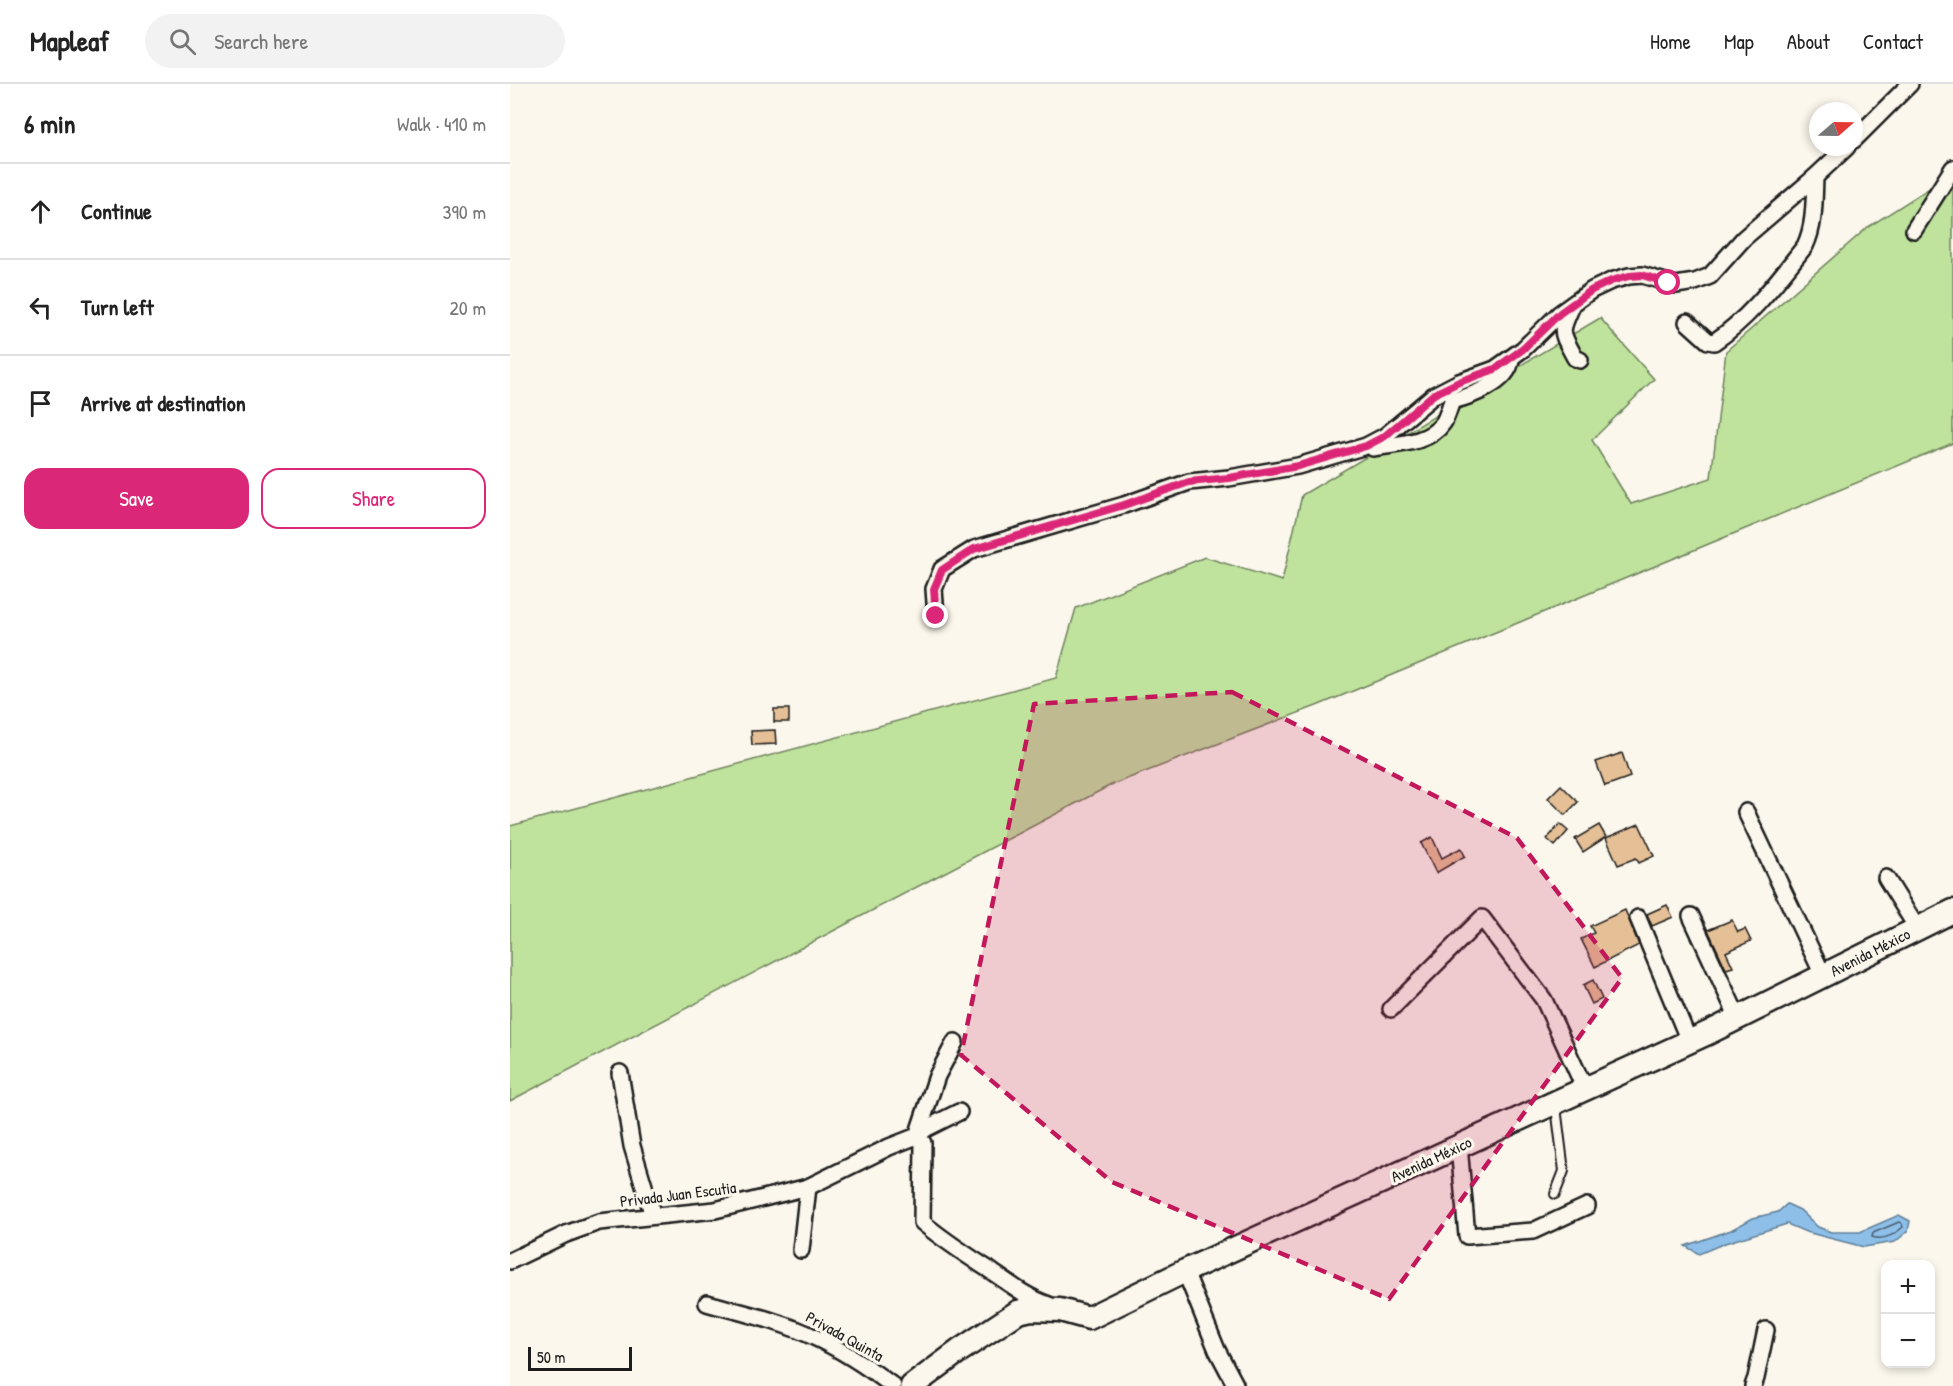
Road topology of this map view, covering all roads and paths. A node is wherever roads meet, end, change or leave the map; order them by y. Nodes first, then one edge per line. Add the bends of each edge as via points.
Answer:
1 (1910, 84) edge
2 (1863, 131) edge
3 (1837, 156) edge
4 (1953, 168) edge
5 (1815, 177) junction
6 (1914, 230) dead end
7 (1575, 301) junction
8 (1687, 322) dead end
9 (1511, 357) junction
10 (1580, 360) dead end
11 (1357, 449) junction
12 (936, 616) dead end
13 (1746, 812) dead end
14 (1886, 878) dead end
15 (1953, 911) edge
16 (1691, 916) dead end
17 (1638, 918) dead end
18 (1917, 928) junction
19 (1823, 975) junction
20 (1391, 1009) dead end
21 (1738, 1018) junction
22 (1689, 1041) junction
23 (955, 1042) dead end
24 (620, 1073) dead end
25 (1585, 1089) junction
26 (1556, 1102) junction
27 (958, 1112) dead end
28 (917, 1136) junction
29 (1459, 1146) junction
30 (808, 1187) junction
31 (1555, 1194) dead end
32 (1587, 1206) dead end
33 (653, 1216) junction
34 (801, 1250) dead end
35 (510, 1261) edge
36 (1185, 1271) junction
37 (707, 1303) dead end
38 (1060, 1310) junction
39 (1766, 1330) dead end
40 (1235, 1384) dead end
41 (893, 1386) edge
42 (912, 1386) edge
43 (1753, 1386) edge

1 - 2 street
3 - 5 street
4 - 6 street
5 - 7 street via 1744,238 1710,276 1676,285 1642,275 1629,276 1611,281
5 - 8 street via 1809,239 1767,294 1714,342
7 - 9 street
7 - 10 street via 1562,332 1575,358
9 - 11 street via 1495,369 1434,394 1385,436
9 - 11 street via 1510,366 1493,386 1452,401 1436,431 1412,443
11 - 12 street via 1298,466 1189,482 974,549 942,570 934,589
13 - 19 street
14 - 18 street
15 - 18 main road, Avenida México
16 - 21 street
17 - 22 street
18 - 19 main road, Avenida México
19 - 21 main road, Avenida México
20 - 25 street via 1482,918 1544,1000
21 - 22 main road, Avenida México
22 - 25 main road, Avenida México
23 - 28 street via 937,1076
24 - 33 street via 632,1146
25 - 26 main road, Avenida México
26 - 29 main road, Avenida México
26 - 31 lane via 1564,1171
27 - 28 street, Privada Juan Escutia
28 - 30 street, Privada Juan Escutia
28 - 38 street via 923,1143 922,1222 1035,1300
29 - 32 street via 1467,1236 1533,1231
29 - 36 main road, Avenida México
30 - 33 street, Privada Juan Escutia via 715,1210
30 - 34 street
33 - 35 street, Privada Juan Escutia via 599,1222
36 - 38 main road, Avenida México via 1089,1318
36 - 40 street
37 - 41 street, Privada Quinta via 814,1337
38 - 42 main road, Avenida México via 1018,1312
39 - 43 street

